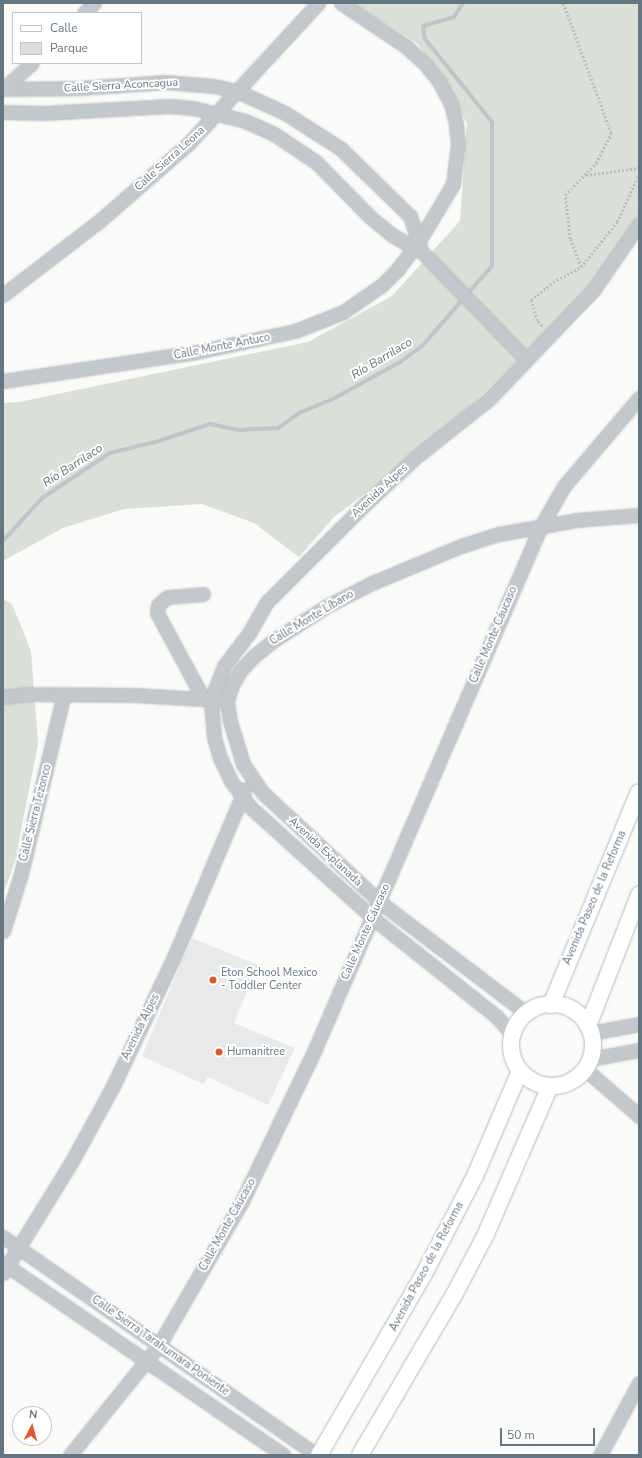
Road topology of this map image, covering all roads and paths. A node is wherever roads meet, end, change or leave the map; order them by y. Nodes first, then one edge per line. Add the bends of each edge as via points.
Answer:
1 (94, 3) edge
2 (318, 3) edge
3 (341, 3) edge
4 (563, 3) edge
5 (85, 12) edge
6 (31, 64) edge
7 (3, 89) edge
8 (239, 92) junction
9 (3, 112) edge
10 (216, 113) junction
11 (639, 168) edge
12 (639, 174) edge
13 (585, 175) junction
14 (639, 224) edge
15 (421, 250) junction
16 (581, 267) junction
17 (3, 295) edge
18 (550, 335) junction
19 (526, 360) junction
20 (3, 381) edge
21 (639, 398) edge
22 (639, 515) edge
23 (541, 526) junction
24 (203, 594) dead end
25 (249, 633) junction
26 (262, 650) junction
27 (64, 694) junction
28 (3, 697) edge
29 (207, 698) junction
30 (227, 701) junction
31 (252, 779) junction
32 (639, 792) edge
33 (240, 794) junction
34 (639, 895) edge
35 (380, 902) junction
36 (372, 918) junction
37 (3, 931) edge
38 (551, 1004) junction
39 (526, 1013) junction
40 (639, 1024) edge
41 (589, 1029) junction
42 (512, 1034) junction
43 (639, 1050) edge
44 (588, 1064) junction
45 (520, 1071) junction
46 (550, 1086) junction
47 (639, 1116) edge
48 (3, 1237) edge
49 (19, 1248) junction
50 (4, 1267) edge
51 (159, 1345) junction
52 (147, 1362) junction
53 (639, 1383) edge
54 (70, 1455) edge
55 (283, 1455) edge
56 (318, 1455) edge
57 (360, 1455) edge
58 (600, 1455) edge

1 - 5 street
2 - 8 street, Calle Sierra Leona
3 - 15 street, Calle Monte Antuco via 407,47 438,80 451,104 458,144 453,184
4 - 13 path via 594,91 611,128 600,157
6 - 7 street
7 - 8 street, Calle Sierra Aconcagua via 80,88 166,82 214,86
8 - 10 street, Calle Sierra Leona
8 - 15 street, Calle Sierra Aconcagua via 285,113 340,148 410,216
9 - 10 street, Calle Sierra Aconcagua via 44,113 169,106
10 - 15 street, Calle Sierra Aconcagua via 245,121 274,134 316,162 370,217
10 - 17 street, Calle Sierra Leona via 188,144 151,178
11 - 13 path
12 - 16 path via 617,222
13 - 16 path via 565,195 570,239
14 - 18 street, Avenida Alpes via 594,289
15 - 19 street, Calle Sierra Aconcagua
15 - 20 street, Calle Monte Antuco via 382,286 343,312 319,324 264,340
16 - 18 path via 553,282 531,300 537,321
18 - 19 street, Avenida Alpes
19 - 25 street, Avenida Alpes via 489,399 416,457 363,506 267,602
21 - 23 street, Calle Monte Cáucaso via 564,486
22 - 23 street, Calle Monte Líbano
23 - 26 street, Calle Monte Líbano via 492,536 419,562 327,606
23 - 35 street, Calle Monte Cáucaso
24 - 29 street via 167,597 158,605 157,613
25 - 26 street
25 - 29 street, Avenida Alpes via 224,666
26 - 30 street, Calle Monte Líbano via 240,671
27 - 28 street
27 - 29 street
27 - 37 street, Calle Sierra Tezonco via 21,874
29 - 30 street
29 - 33 street, Avenida Alpes via 214,737 230,779
30 - 31 street, Avenida Explanada via 236,745
31 - 33 street, Avenida Alpes
31 - 35 street, Avenida Explanada via 276,806
32 - 38 main road, Avenida Paseo de la Reforma
33 - 36 street, Avenida Explanada via 265,821
33 - 49 street, Avenida Alpes via 145,1020 72,1161
34 - 41 main road
35 - 36 street, Calle Monte Cáucaso
35 - 39 street, Avenida Explanada
36 - 42 street, Avenida Explanada via 496,1016
36 - 51 street, Calle Monte Cáucaso via 275,1136 214,1251
38 - 39 main road
38 - 41 main road via 566,1007 578,1014
39 - 42 main road
40 - 41 street
41 - 44 main road via 593,1046
42 - 45 main road via 510,1047 513,1060
43 - 44 street
44 - 46 main road via 570,1082
44 - 47 street
45 - 46 main road via 533,1082
45 - 56 main road, Avenida Paseo de la Reforma via 475,1176 424,1274
46 - 57 main road via 486,1234 454,1295
48 - 49 street, Calle Sierra Tarahumara Poniente
49 - 50 street, Avenida Alpes
49 - 51 street, Calle Sierra Tarahumara Poniente
50 - 52 street, Calle Sierra Tarahumara Poniente
51 - 52 street, Calle Monte Cáucaso
51 - 56 street, Calle Sierra Tarahumara Poniente
52 - 54 street, Calle Monte Cáucaso
52 - 55 street, Calle Sierra Tarahumara Poniente
53 - 58 street

